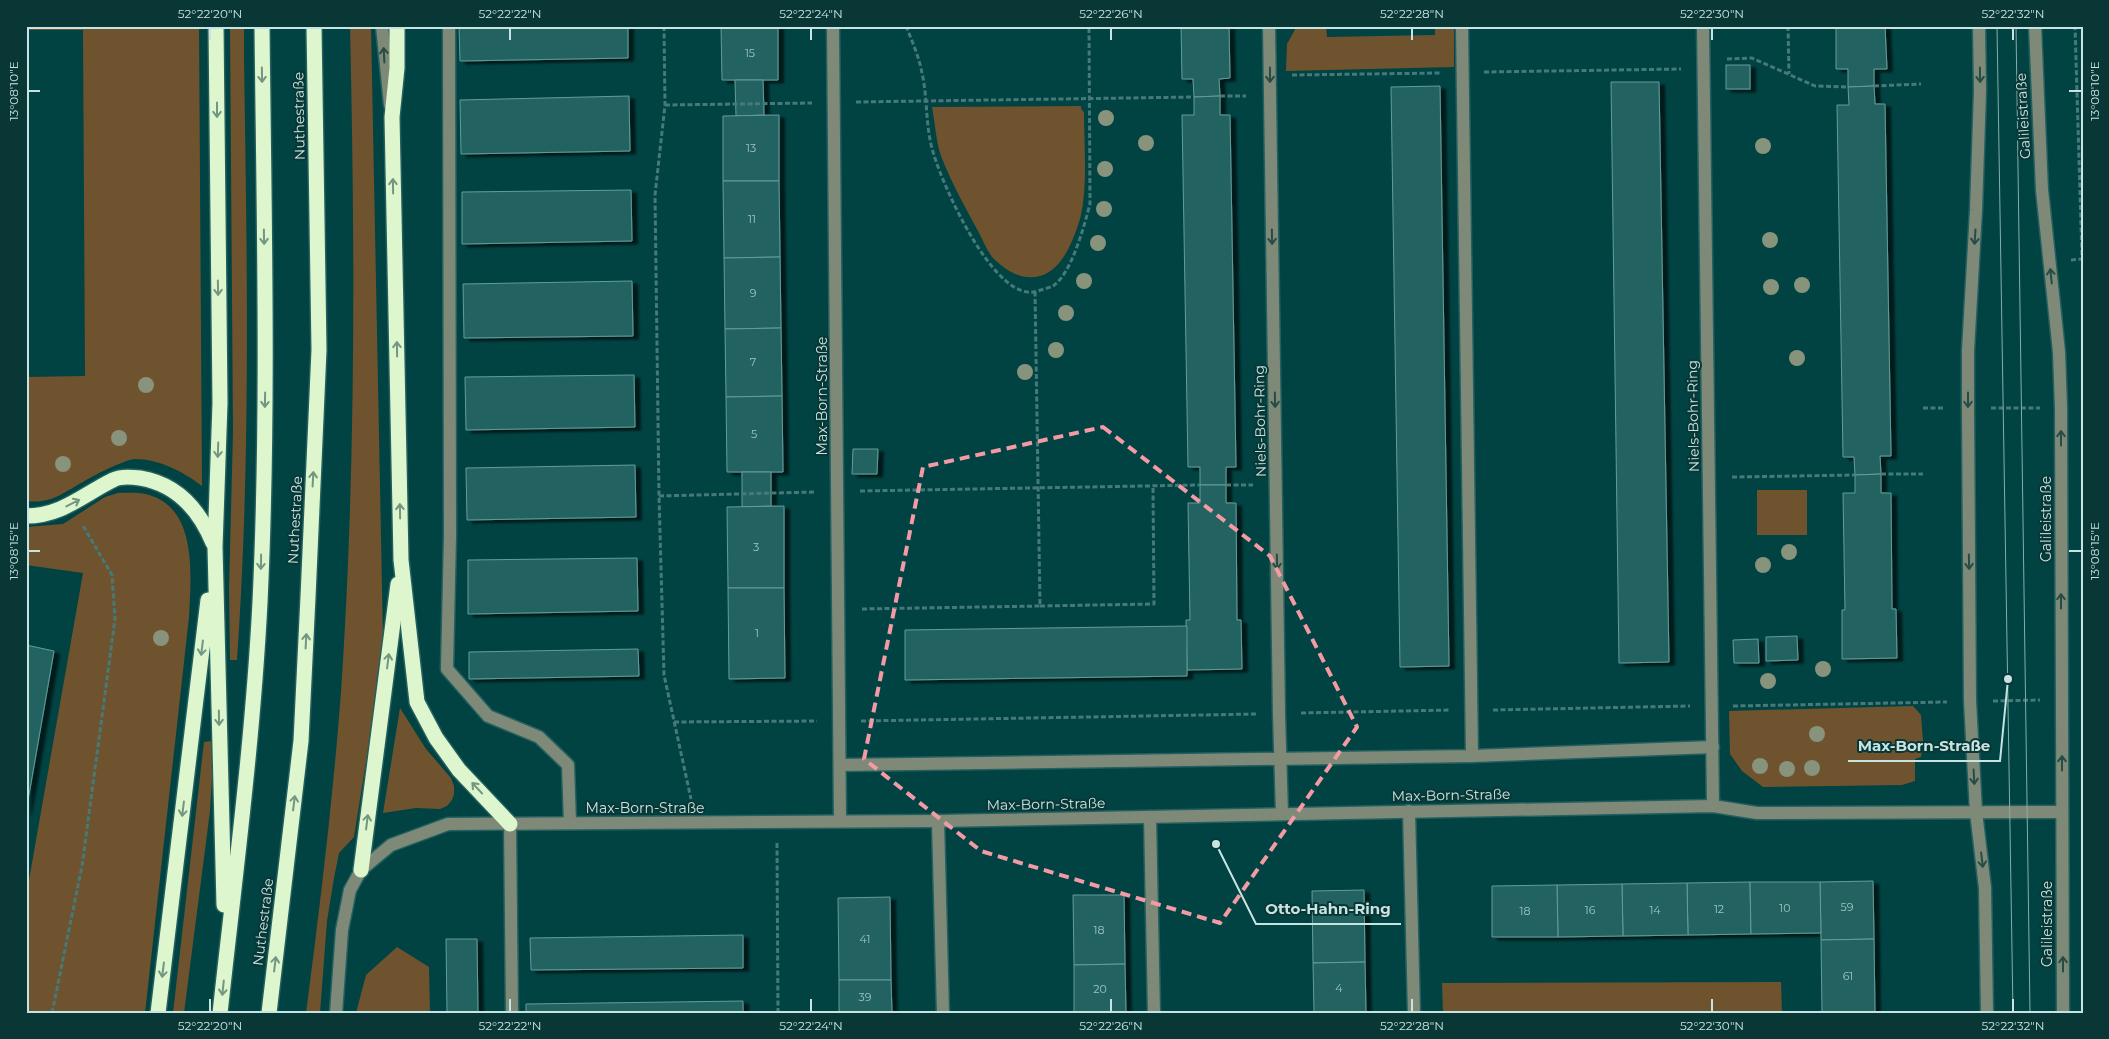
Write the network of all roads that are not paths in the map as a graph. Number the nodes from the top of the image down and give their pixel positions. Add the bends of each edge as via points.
1 (216, 26) edge
2 (262, 26) edge
3 (314, 26) edge
4 (382, 26) edge
5 (397, 26) edge
6 (450, 26) edge
7 (833, 26) edge
8 (1269, 26) edge
9 (1462, 26) edge
10 (1703, 26) edge
11 (1979, 26) edge
12 (2035, 26) edge
13 (392, 118) junction
14 (26, 516) edge
15 (215, 547) junction
16 (401, 560) junction
17 (1713, 747) junction
18 (1472, 756) junction
19 (1280, 758) junction
20 (840, 765) junction
21 (1713, 806) junction
22 (1410, 811) junction
23 (1976, 812) junction
24 (2062, 812) junction
25 (1282, 814) junction
26 (1150, 817) junction
27 (840, 821) junction
28 (938, 821) junction
29 (570, 823) junction
30 (510, 824) junction
31 (361, 870) junction
32 (226, 964) junction
33 (158, 1013) edge
34 (220, 1013) edge
35 (269, 1013) edge
36 (336, 1013) edge
37 (512, 1013) edge
38 (943, 1013) edge
39 (1154, 1013) edge
40 (1414, 1013) edge
41 (1987, 1013) edge
42 (2063, 1013) edge

1 -> 15 highway via 220,403
2 -> 32 highway via 266,351 260,603 249,747
35 -> 3 highway, Nuthestraße via 301,742 308,597 319,350
13 -> 4 street
5 - 13 highway via 398,68
6 - 29 street via 447,669 488,716 539,737 568,765
7 - 20 street, Max-Born-Straße
8 -> 19 street, Niels-Bohr-Ring
9 - 18 street
10 - 17 street, Niels-Bohr-Ring
11 -> 23 street via 1976,210 1968,351 1970,701
24 -> 12 street, Galileistraße via 2061,408 2042,190
16 -> 13 highway
14 -> 15 highway via 71,505 115,479 135,477 152,480 175,491 189,503 204,522
15 -> 32 highway
15 -> 33 highway
30 -> 16 highway via 459,770 436,738 417,702
31 -> 16 highway
17 - 18 street
17 - 21 street, Niels-Bohr-Ring
18 - 19 street
19 - 20 street
19 - 25 street, Niels-Bohr-Ring
20 - 27 street, Max-Born-Straße
21 - 22 street, Max-Born-Straße
21 - 23 street, Max-Born-Straße via 1757,813
22 - 25 street, Max-Born-Straße
22 - 40 street
23 - 24 street, Max-Born-Straße
23 -> 41 street via 1985,888
42 -> 24 street, Galileistraße
25 - 26 street, Max-Born-Straße
26 - 28 street, Max-Born-Straße
26 - 39 street
27 - 28 street, Max-Born-Straße
27 - 29 street, Max-Born-Straße
28 - 38 street
29 - 30 street, Max-Born-Straße
30 - 31 street, Max-Born-Straße via 448,824 391,845
30 - 37 street
31 - 36 street, Max-Born-Straße via 350,890 342,930
32 -> 34 highway

